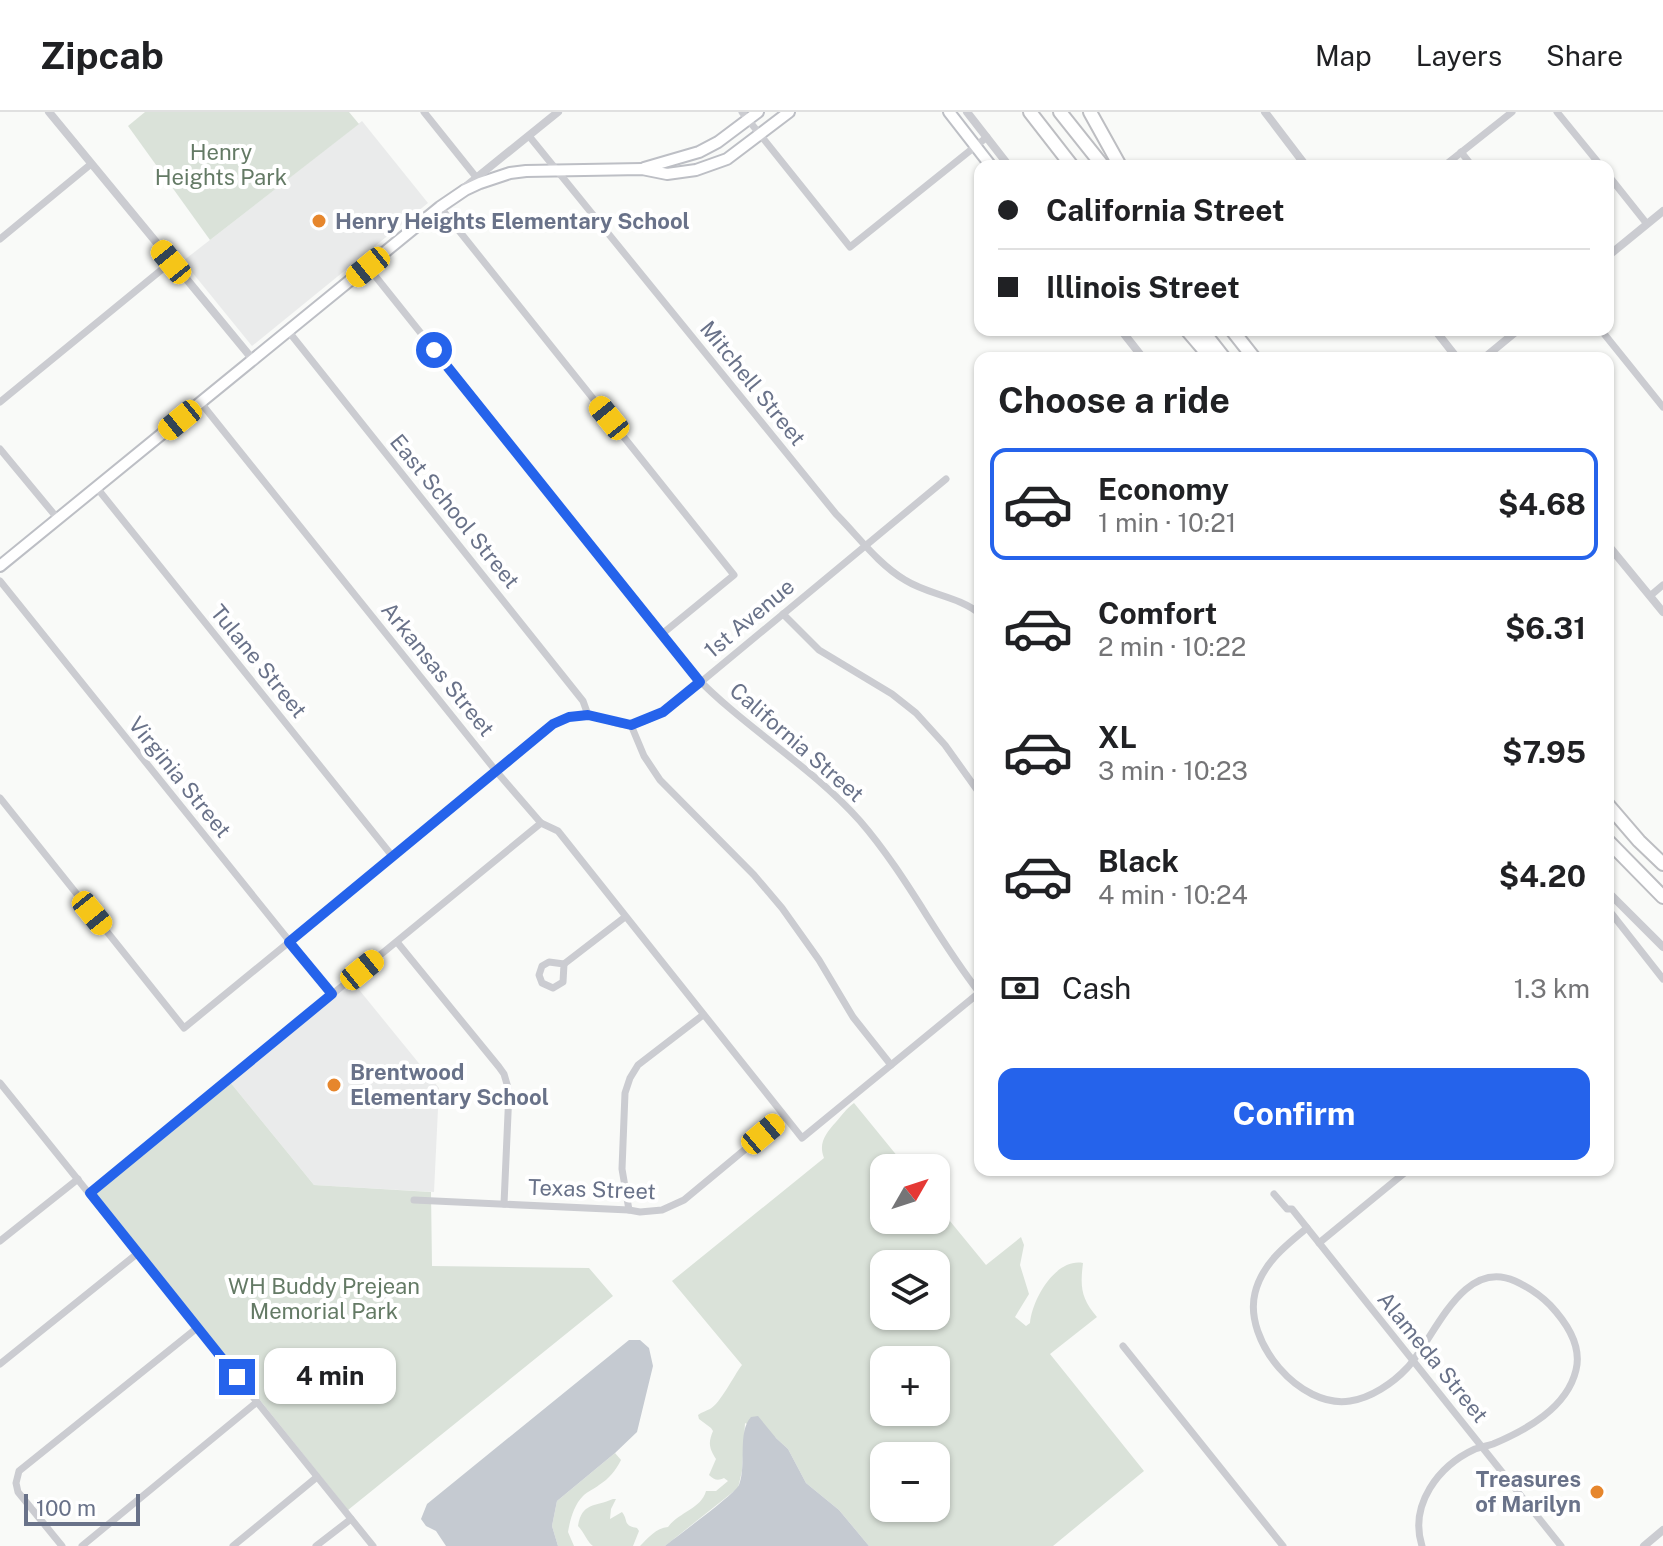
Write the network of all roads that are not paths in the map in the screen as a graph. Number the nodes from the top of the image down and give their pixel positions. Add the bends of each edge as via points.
1 (49, 112) edge
2 (424, 112) edge
3 (558, 112) edge
4 (758, 112) edge
5 (789, 112) edge
6 (949, 112) edge
7 (967, 112) edge
8 (1030, 112) edge
9 (1060, 112) edge
10 (1090, 112) edge
11 (1512, 112) edge
12 (1557, 112) edge
13 (1268, 113) edge
14 (745, 116) edge
15 (760, 135) junction
16 (529, 136) junction
17 (987, 137) junction
18 (975, 147) junction
19 (1461, 152) junction
20 (986, 160) edge
21 (1004, 160) edge
22 (1067, 160) edge
23 (1098, 160) edge
24 (1117, 160) edge
25 (1302, 160) edge
26 (1451, 160) edge
27 (1467, 160) edge
28 (1596, 160) edge
29 (91, 164) junction
30 (642, 169) junction
31 (557, 170) junction
32 (479, 180) junction
33 (1614, 183) edge
34 (440, 207) junction
35 (1663, 211) edge
36 (1647, 224) junction
37 (0, 239) edge
38 (1614, 251) edge
39 (171, 262) junction
40 (368, 267) junction
41 (289, 332) junction
42 (1126, 336) edge
43 (1192, 336) edge
44 (1207, 336) edge
45 (1237, 336) edge
46 (1440, 336) edge
47 (1511, 336) edge
48 (1606, 336) edge
49 (1138, 352) edge
50 (1206, 352) edge
51 (1219, 352) edge
52 (1249, 352) edge
53 (1452, 352) edge
54 (1491, 352) edge
55 (254, 361) junction
56 (0, 402) edge
57 (201, 403) junction
58 (1663, 407) edge
59 (0, 449) edge
60 (946, 479) dead end
61 (97, 488) junction
62 (58, 519) junction
63 (866, 545) junction
64 (1614, 552) edge
65 (0, 566) edge
66 (0, 581) edge
67 (1663, 585) edge
68 (1650, 596) junction
69 (974, 610) edge
70 (1663, 612) edge
71 (783, 614) junction
72 (662, 634) junction
73 (700, 682) junction
74 (588, 715) junction
75 (631, 725) junction
76 (496, 771) junction
77 (974, 786) edge
78 (0, 798) edge
79 (1614, 812) edge
80 (541, 823) junction
81 (1614, 847) edge
82 (393, 857) junction
83 (1663, 864) edge
84 (1663, 897) edge
85 (1614, 899) edge
86 (625, 917) junction
87 (1614, 917) edge
88 (289, 942) junction
89 (397, 942) junction
90 (1663, 947) edge
91 (564, 964) dead end
92 (1663, 979) edge
93 (974, 984) edge
94 (332, 994) junction
95 (974, 997) edge
96 (703, 1015) junction
97 (891, 1065) junction
98 (0, 1083) edge
99 (784, 1117) junction
100 (1401, 1176) edge
101 (78, 1179) junction
102 (90, 1193) junction
103 (1274, 1194) dead end
104 (414, 1200) dead end
105 (504, 1204) junction
106 (629, 1210) junction
107 (1307, 1228) junction
108 (0, 1241) edge
109 (1319, 1243) junction
110 (138, 1253) junction
111 (197, 1328) junction
112 (1123, 1346) dead end
113 (1413, 1361) junction
114 (0, 1364) edge
115 (257, 1402) junction
116 (1482, 1447) junction
117 (317, 1477) junction
118 (351, 1519) junction
119 (1663, 1530) edge
120 (62, 1546) edge
121 (82, 1546) edge
122 (233, 1546) edge
123 (316, 1546) edge
124 (373, 1546) edge
125 (1283, 1546) edge
126 (1422, 1546) edge
127 (1561, 1546) edge
128 (1644, 1546) edge

1 - 29 street
2 - 32 street
3 - 16 street
4 - 14 main road
5 - 15 main road
6 - 18 main road
7 - 17 street
8 - 22 highway
9 - 23 highway
10 - 24 highway
11 - 19 street
12 - 28 street
13 - 25 street
14 - 15 street
14 - 30 main road via 699,152
15 - 18 street via 850,247
15 - 30 main road via 727,159 696,170 667,174
16 - 31 street, Mitchell Street
16 - 32 street
17 - 18 street
17 - 21 street
18 - 20 main road
19 - 26 street
19 - 27 street
29 - 37 street
29 - 39 street
30 - 31 main road
31 - 32 main road
31 - 63 street, Mitchell Street
32 - 34 main road
33 - 36 street
34 - 40 main road
34 - 72 street via 734,575
35 - 36 street
36 - 38 street
39 - 55 street
39 - 56 street
40 - 41 main road
40 - 72 street, California Street
41 - 55 main road
41 - 74 street, East School Street via 583,701
42 - 49 street
43 - 50 highway
44 - 51 highway
45 - 52 highway
46 - 53 street
47 - 54 street
48 - 58 street
55 - 57 main road
57 - 61 main road
57 - 76 street, Arkansas Street
59 - 62 street
60 - 63 street, 1st Avenue
61 - 62 main road
61 - 82 street, Tulane Street
62 - 65 main road
63 - 69 street, Mitchell Street via 904,580
63 - 71 street, 1st Avenue
64 - 68 street
66 - 88 street, Virginia Street
67 - 68 street
68 - 70 street
71 - 73 street, 1st Avenue
71 - 77 street via 819,650 916,713
72 - 73 street, California Street
73 - 75 street, 1st Avenue via 663,712
73 - 93 street, California Street via 859,820
74 - 75 street
74 - 76 street via 553,724
75 - 97 street via 660,780 776,901
76 - 80 street, Arkansas Street
76 - 82 street
78 - 88 street via 184,1028
79 - 83 highway
80 - 86 street, Arkansas Street via 558,831
80 - 89 street
81 - 84 highway
82 - 88 street
85 - 90 street
86 - 91 street
86 - 96 street, Arkansas Street
87 - 92 street
88 - 94 street, Virginia Street
89 - 94 street
89 - 105 street via 507,1081
94 - 102 street
95 - 97 street
96 - 99 street, Arkansas Street
96 - 106 street via 638,1065 630,1078 622,1169
97 - 99 street, Arkansas Street via 802,1138
98 - 101 street
99 - 106 street, Texas Street via 684,1200 662,1210
100 - 109 street
101 - 102 street
101 - 108 street
102 - 110 street
103 - 107 street, Alameda Street
104 - 105 street, Texas Street
105 - 106 street, Texas Street
107 - 109 street, Alameda Street
107 - 113 street via 1272,1260 1254,1295 1256,1325 1280,1368 1317,1398 1348,1402 1379,1390
109 - 113 street, Alameda Street
110 - 111 street
110 - 114 street
111 - 115 street
111 - 120 street via 19,1471 18,1492
112 - 125 street
113 - 116 street, Alameda Street
113 - 116 street via 1457,1297 1482,1279 1500,1277 1521,1284 1561,1318 1577,1355 1568,1390 1531,1424
115 - 117 street
115 - 121 street
116 - 126 street via 1445,1469 1428,1491 1419,1517
116 - 127 street, Alameda Street
117 - 118 street
117 - 122 street
118 - 123 street
118 - 124 street
119 - 128 street

